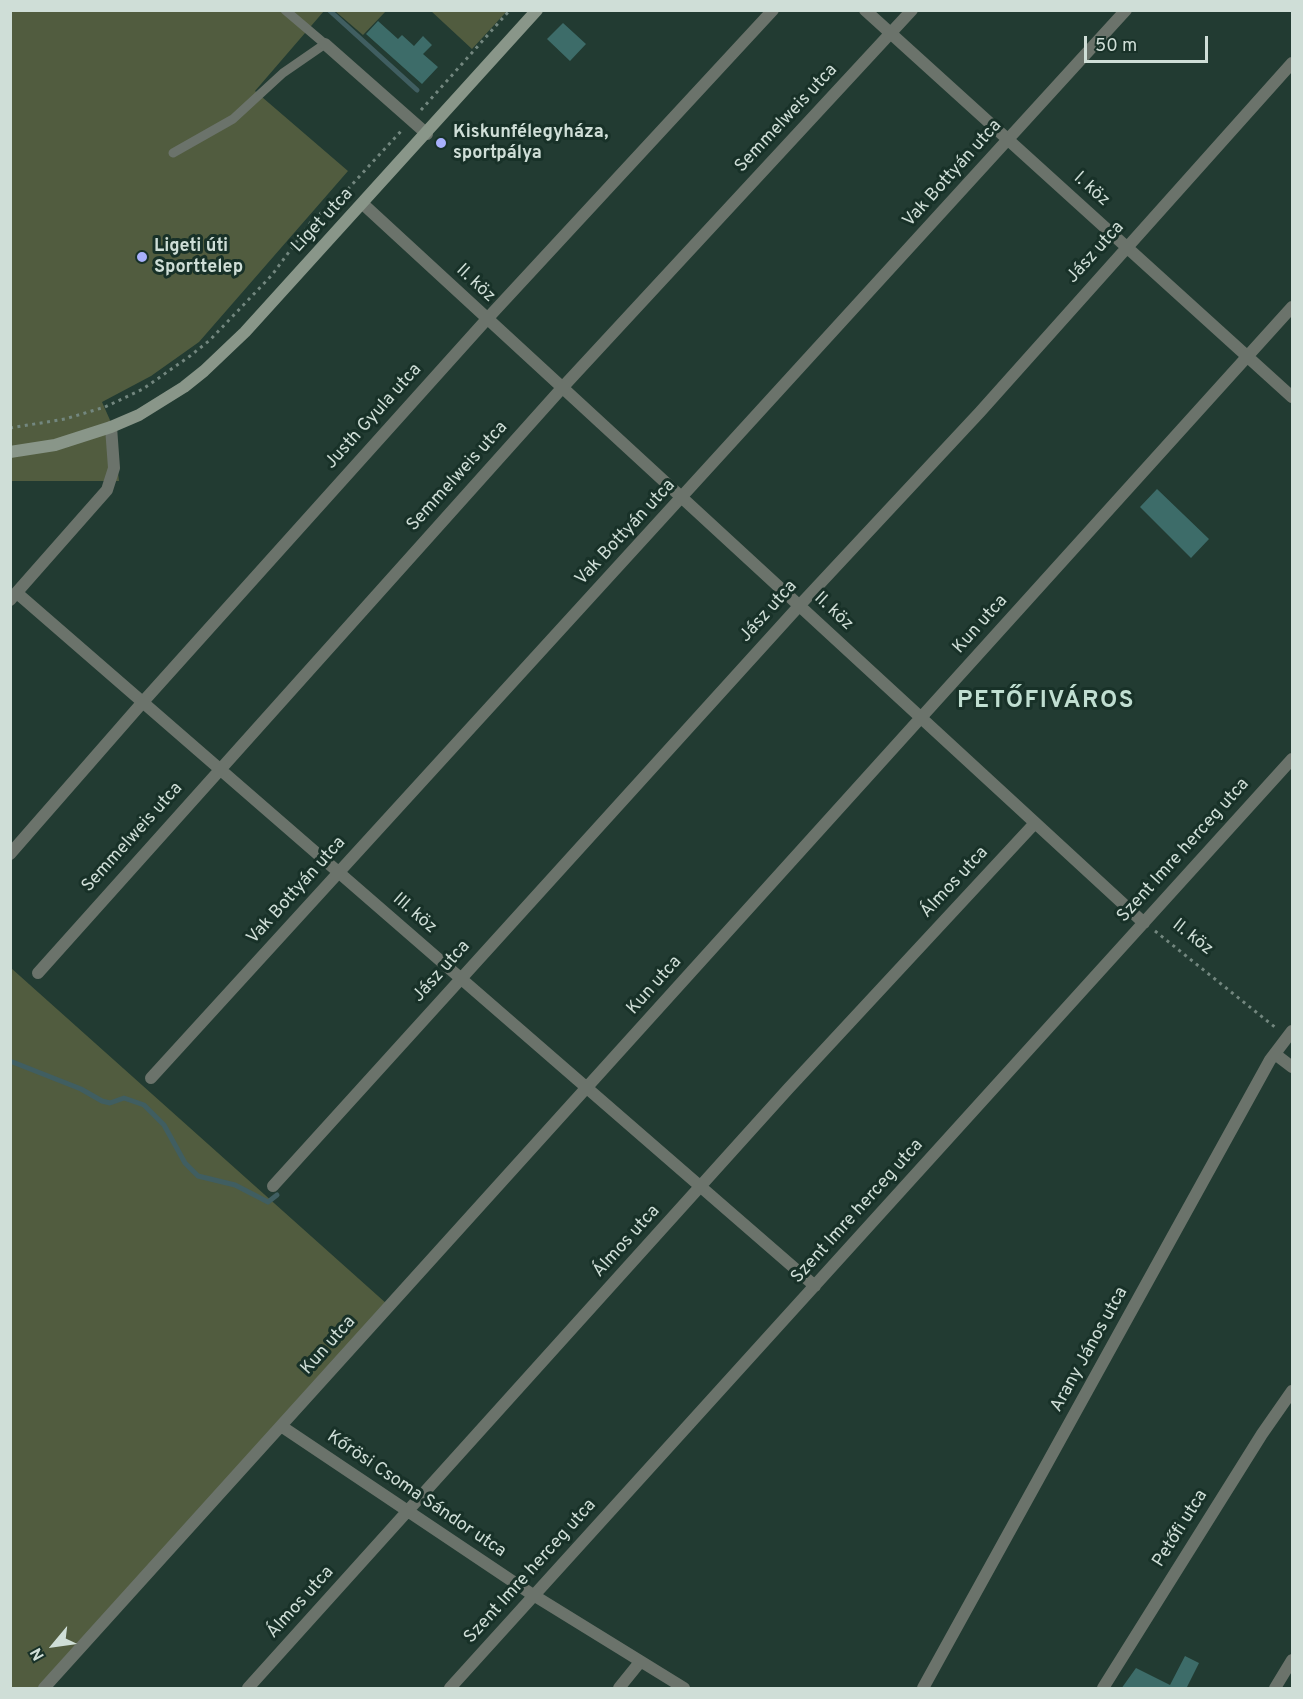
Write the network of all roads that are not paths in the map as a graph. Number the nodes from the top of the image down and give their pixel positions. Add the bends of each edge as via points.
1 (285, 10) edge
2 (537, 10) edge
3 (773, 10) edge
4 (865, 10) edge
5 (912, 10) edge
6 (1126, 10) edge
7 (891, 34) junction
8 (325, 45) junction
9 (1293, 63) edge
10 (427, 134) junction
11 (1008, 140) junction
12 (173, 153) dead end
13 (363, 204) junction
14 (1126, 246) junction
15 (1293, 307) edge
16 (487, 319) junction
17 (1248, 356) junction
18 (562, 388) junction
19 (1293, 397) edge
20 (111, 426) junction
21 (10, 452) edge
22 (682, 498) junction
23 (14, 597) edge
24 (799, 606) junction
25 (142, 703) junction
26 (921, 718) junction
27 (1293, 759) edge
28 (219, 769) junction
29 (1035, 823) junction
30 (10, 854) edge
31 (338, 873) junction
32 (1144, 922) junction
33 (38, 973) dead end
34 (460, 978) junction
35 (1290, 1034) edge
36 (1275, 1054) junction
37 (1293, 1067) edge
38 (151, 1078) dead end
39 (587, 1088) junction
40 (273, 1186) dead end
41 (700, 1187) junction
42 (815, 1286) junction
43 (1293, 1391) edge
44 (281, 1426) junction
45 (407, 1513) junction
46 (534, 1596) junction
47 (1293, 1660) edge
48 (640, 1662) junction
49 (44, 1689) edge
50 (248, 1689) edge
51 (450, 1689) edge
52 (619, 1689) edge
53 (684, 1689) edge
54 (923, 1689) edge
55 (1103, 1689) edge
56 (1275, 1689) edge

1 - 8 lane
2 - 10 main road, Liget utca
3 - 16 street, Justh Gyula utca
4 - 7 street, I. köz
5 - 7 street, Semmelweis utca
6 - 11 street, Vak Bottyán utca
7 - 11 street, I. köz
7 - 18 street, Semmelweis utca
8 - 10 street
8 - 12 lane via 283,73 233,119
9 - 14 street, Jász utca
10 - 13 main road, Liget utca
11 - 14 street, I. köz
11 - 22 street, Vak Bottyán utca
13 - 16 street, II. köz
13 - 20 main road, Liget utca via 221,357 184,387 139,415
14 - 17 street, I. köz
14 - 24 street, Jász utca via 980,412
15 - 17 street, Kun utca
16 - 18 street, II. köz
16 - 25 street, Justh Gyula utca
17 - 19 street, I. köz
17 - 26 street, Kun utca
18 - 22 street, II. köz
18 - 28 street, Semmelweis utca
20 - 21 main road, Liget utca via 55,445
20 - 23 street via 114,468 107,490 41,557
22 - 24 street, II. köz
22 - 31 street, Vak Bottyán utca
23 - 25 street, III. köz
24 - 26 street, II. köz
24 - 34 street, Jász utca
25 - 28 street, III. köz
25 - 30 street, Justh Gyula utca
26 - 29 street, II. köz
26 - 39 street, Kun utca
27 - 32 street, Szent Imre herceg utca
28 - 31 street, III. köz
28 - 33 street, Semmelweis utca
29 - 32 street, II. köz
29 - 41 street, Álmos utca
31 - 34 street, III. köz
31 - 38 street, Vak Bottyán utca
32 - 42 street, Szent Imre herceg utca
34 - 39 street, III. köz
34 - 40 street, Jász utca
35 - 36 street, Arany János utca
36 - 37 street
36 - 54 street, Arany János utca
39 - 41 street, III. köz
39 - 44 street, Kun utca
41 - 42 street, III. köz
41 - 45 street, Álmos utca
42 - 46 street, Szent Imre herceg utca
43 - 55 street, Petőfi utca via 1262,1434
44 - 45 street, Kőrösi Csoma Sándor utca
44 - 49 street, Kun utca
45 - 46 street, Kőrösi Csoma Sándor utca
45 - 50 street, Álmos utca
46 - 48 street, Kőrösi Csoma Sándor utca
46 - 51 street, Szent Imre herceg utca
47 - 56 street
48 - 52 street
48 - 53 street, Kőrösi Csoma Sándor utca

